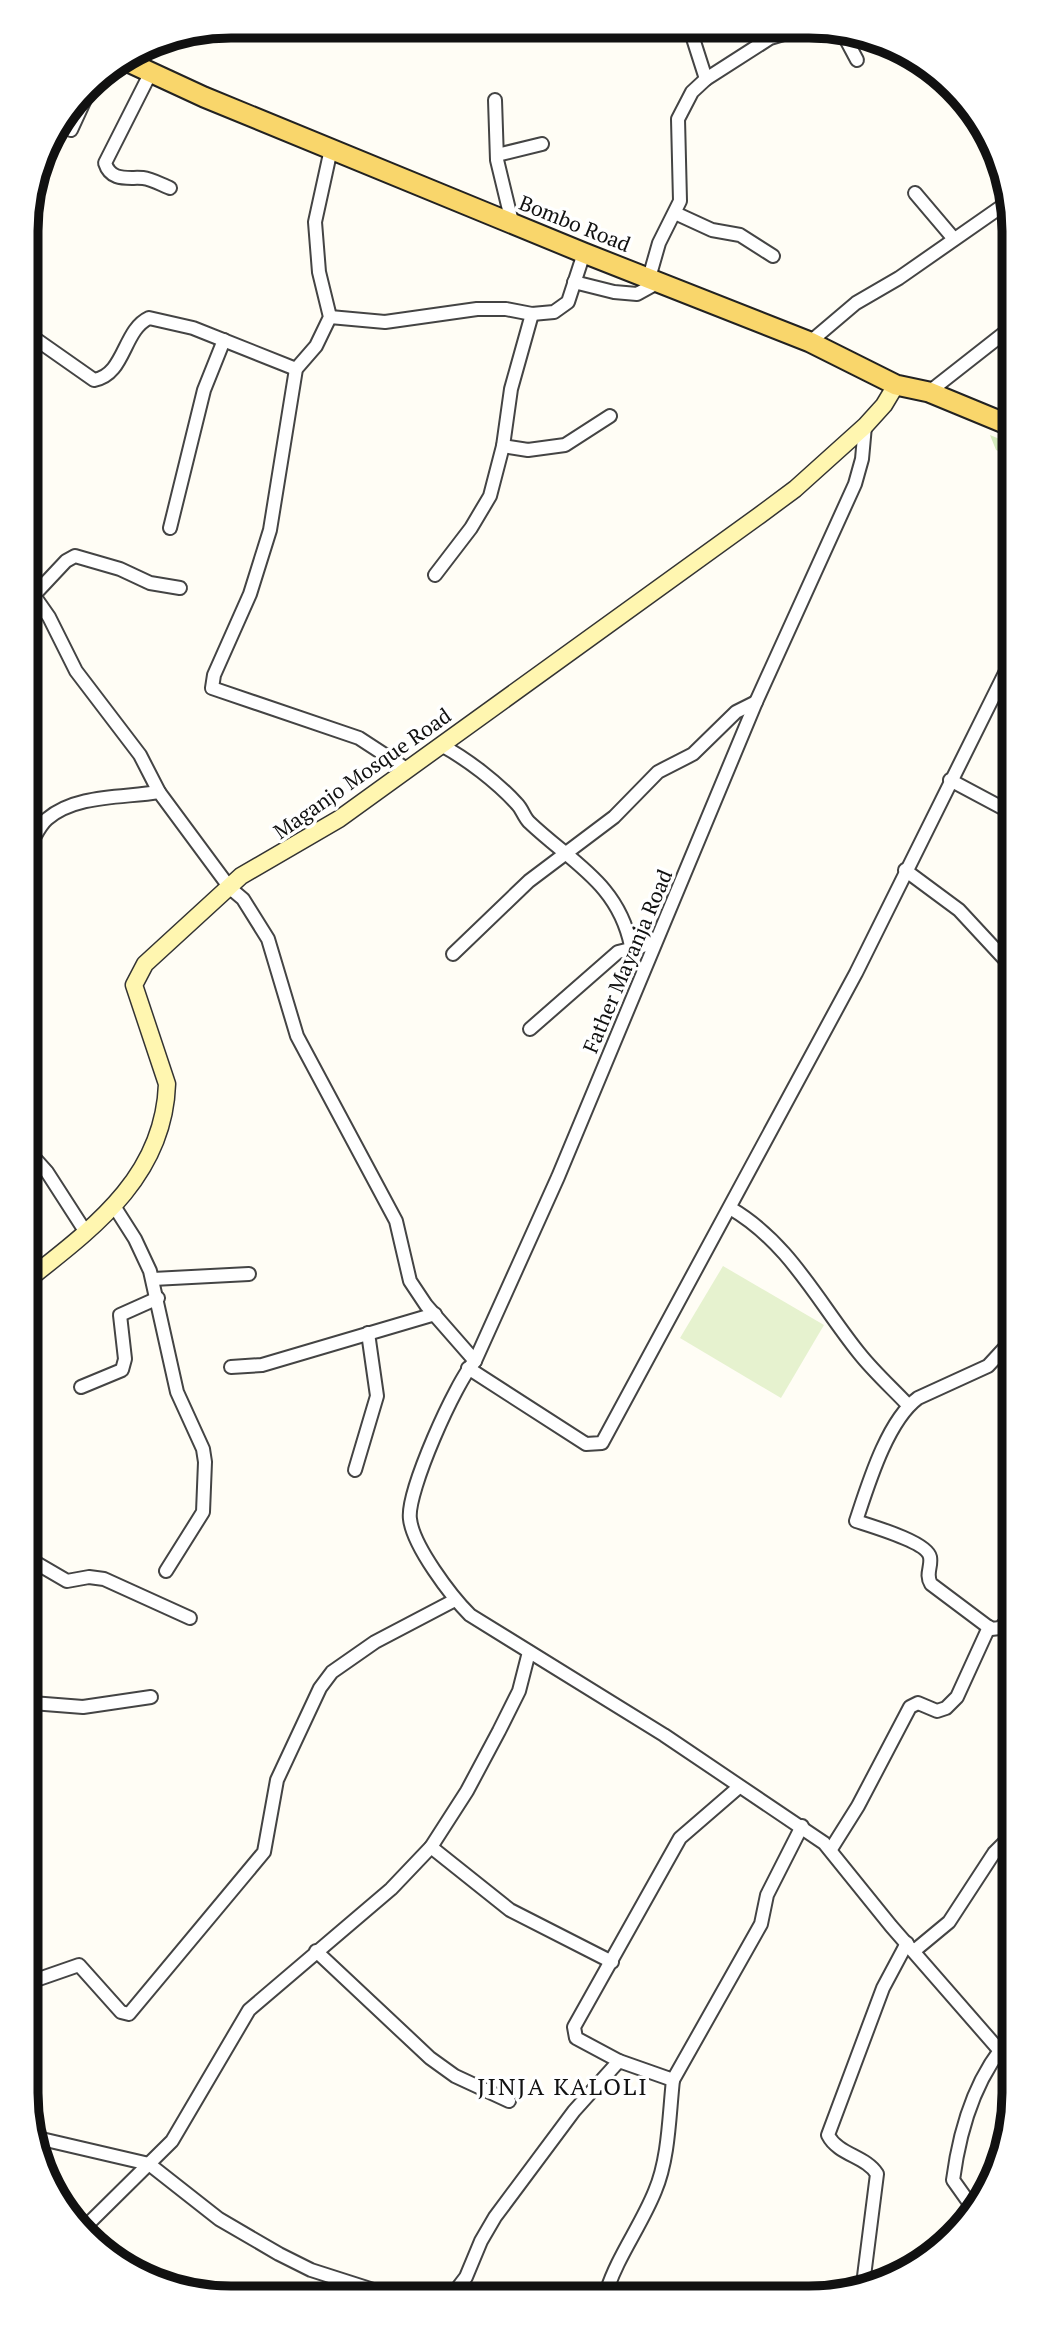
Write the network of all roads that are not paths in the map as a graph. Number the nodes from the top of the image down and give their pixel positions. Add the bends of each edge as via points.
1 (693, 38) edge
2 (777, 38) edge
3 (847, 42) edge
4 (857, 60) dead end
5 (134, 65) edge
6 (151, 72) junction
7 (706, 79) junction
8 (495, 100) dead end
9 (79, 113) edge
10 (71, 130) dead end
11 (542, 144) dead end
12 (331, 149) junction
13 (497, 155) junction
14 (170, 188) dead end
15 (915, 193) dead end
16 (1001, 207) edge
17 (675, 213) junction
18 (512, 222) junction
19 (954, 239) junction
20 (584, 253) junction
21 (773, 256) dead end
22 (653, 280) junction
23 (574, 282) junction
24 (532, 314) junction
25 (330, 317) junction
26 (1002, 335) edge
27 (224, 340) junction
28 (39, 341) edge
29 (810, 342) junction
30 (296, 369) junction
31 (896, 385) junction
32 (929, 392) junction
33 (610, 416) dead end
34 (1002, 422) edge
35 (865, 426) junction
36 (503, 446) junction
37 (170, 528) dead end
38 (435, 575) dead end
39 (39, 584) edge
40 (180, 588) dead end
41 (39, 604) edge
42 (1002, 679) edge
43 (756, 702) junction
44 (441, 746) junction
45 (408, 770) junction
46 (950, 780) junction
47 (159, 792) junction
48 (1002, 808) edge
49 (39, 831) edge
50 (566, 854) junction
51 (905, 870) junction
52 (230, 888) junction
53 (656, 943) junction
54 (631, 946) junction
55 (453, 954) dead end
56 (1002, 956) edge
57 (530, 1029) dead end
58 (38, 1162) edge
59 (114, 1206) junction
60 (730, 1208) junction
61 (85, 1231) junction
62 (38, 1271) edge
63 (249, 1274) dead end
64 (153, 1279) junction
65 (158, 1298) junction
66 (435, 1314) junction
67 (368, 1333) junction
68 (1002, 1351) edge
69 (472, 1365) junction
70 (231, 1367) dead end
71 (81, 1387) dead end
72 (908, 1405) junction
73 (355, 1470) dead end
74 (38, 1564) edge
75 (166, 1571) dead end
76 (455, 1600) junction
77 (190, 1618) dead end
78 (1002, 1625) edge
79 (989, 1627) junction
80 (529, 1652) junction
81 (151, 1697) dead end
82 (38, 1703) edge
83 (739, 1787) junction
84 (802, 1826) junction
85 (1002, 1845) edge
86 (430, 1847) junction
87 (831, 1849) junction
88 (910, 1947) junction
89 (316, 1951) junction
90 (612, 1962) junction
91 (38, 1979) edge
92 (1002, 2047) edge
93 (999, 2050) junction
94 (1002, 2053) edge
95 (619, 2061) junction
96 (673, 2080) junction
97 (509, 2101) dead end
98 (44, 2140) edge
99 (149, 2165) junction
100 (968, 2204) edge
101 (88, 2223) edge
102 (864, 2279) edge
103 (361, 2286) edge
104 (459, 2286) edge
105 (608, 2286) edge

1 - 7 street
2 - 7 street via 750,49
3 - 4 street
5 - 6 main road, Bombo Road
6 - 12 main road, Bombo Road
6 - 14 street via 105,163 115,176 145,178
7 - 17 street via 692,92 678,119 681,190
8 - 13 street
9 - 10 street
11 - 13 street
12 - 18 main road, Bombo Road
12 - 25 street via 316,222 319,272
13 - 18 street
15 - 19 street
16 - 19 street
17 - 21 street via 712,230 740,235
17 - 22 street via 659,243
18 - 20 main road, Bombo Road
19 - 29 street via 856,303
20 - 22 main road, Bombo Road
20 - 23 street
22 - 23 street via 637,294
22 - 29 main road, Bombo Road
23 - 24 street via 563,307
24 - 25 street via 477,309 384,322
24 - 36 street
25 - 30 street via 316,346
26 - 32 street
27 - 28 street via 149,318 108,374 94,380
27 - 30 street
27 - 37 street via 204,390
29 - 31 main road, Bombo Road
30 - 45 street via 270,530 212,688 359,738
31 - 32 main road, Bombo Road
31 - 35 street, Maganjo Mosque Road
32 - 34 main road, Bombo Road
33 - 36 street via 565,445 541,450
35 - 43 street, Father Mayanja Road via 855,484
35 - 44 street, Maganjo Mosque Road via 795,489
36 - 38 street via 490,496
39 - 40 street via 75,556 150,583
41 - 47 street via 76,671 140,755
42 - 46 street
43 - 50 street via 736,712 693,754 658,772 614,817
43 - 53 street, Father Mayanja Road
44 - 45 street, Maganjo Mosque Road
44 - 50 street via 508,796 526,819
45 - 52 street, Maganjo Mosque Road via 317,833 241,876
46 - 48 street
46 - 51 street
47 - 49 street via 83,801 47,819
47 - 52 street
50 - 54 street via 613,899 626,921
50 - 55 street via 529,881
51 - 56 street via 959,910
51 - 60 street via 856,973
52 - 59 street, Maganjo Mosque Road via 137,975 134,985 167,1084 166,1101 146,1165
52 - 66 street via 243,899 268,939 297,1036 396,1220 410,1280
53 - 54 street
53 - 69 street, Father Mayanja Road via 537,1226
54 - 57 street via 618,952
58 - 61 street
59 - 61 street, Maganjo Mosque Road
59 - 64 street
60 - 69 street via 601,1443 586,1444 541,1418
60 - 72 street via 750,1220 788,1258 860,1354
61 - 62 street, Maganjo Mosque Road
63 - 64 street
64 - 65 street
65 - 71 street via 120,1315 122,1370
65 - 75 street via 177,1392 203,1449 206,1478 203,1512
66 - 67 street
66 - 69 street
67 - 70 street via 262,1365
67 - 73 street via 377,1396
68 - 72 street via 988,1366
69 - 76 street, Father Mayanja Road via 443,1416 409,1513 415,1534
72 - 79 street via 881,1455 856,1521 923,1546 929,1553 927,1577 931,1584
74 - 77 street via 66,1581 104,1579
76 - 80 street via 470,1615
76 - 91 street via 375,1642 332,1672 277,1780 264,1852 129,2014 121,2012 79,1965
78 - 79 street via 995,1630
79 - 87 street via 952,1703 937,1711 918,1703 910,1707
80 - 83 street
80 - 86 street via 519,1691 499,1731
81 - 82 street via 83,1706
83 - 84 street
83 - 90 street via 680,1838
84 - 87 street
84 - 96 street via 767,1895 761,1924
85 - 88 street via 949,1922
86 - 89 street via 391,1889
86 - 90 street via 510,1910
87 - 88 street
88 - 93 street
88 - 102 street via 883,1988 828,2135 877,2174
89 - 97 street via 430,2058 455,2076
89 - 99 street via 249,2010 172,2141
90 - 95 street via 573,2030 576,2038
92 - 93 street
93 - 94 street
93 - 100 street via 972,2100 956,2152 953,2179
95 - 96 street
95 - 104 street via 573,2110 495,2217
96 - 105 street via 662,2171
98 - 99 street
99 - 101 street
99 - 103 street via 219,2218 287,2258

